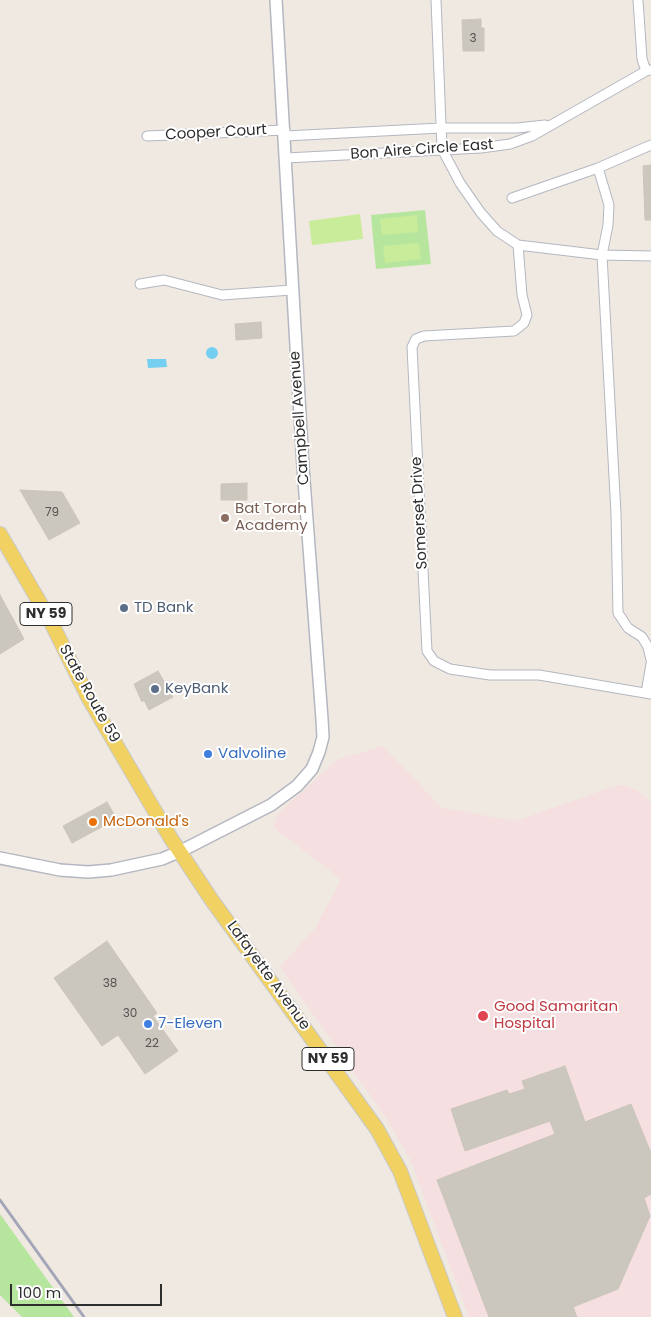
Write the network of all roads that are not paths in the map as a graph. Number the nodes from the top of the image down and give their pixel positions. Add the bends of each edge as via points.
1 (276, 0) edge
2 (436, 0) edge
3 (638, 0) edge
4 (648, 71) edge
5 (553, 124) junction
6 (440, 128) junction
7 (285, 133) junction
8 (147, 136) dead end
9 (651, 145) edge
10 (442, 149) junction
11 (286, 158) junction
12 (598, 168) junction
13 (512, 198) dead end
14 (518, 244) junction
15 (602, 255) junction
16 (651, 256) edge
17 (140, 284) dead end
18 (292, 290) junction
19 (0, 534) edge
20 (651, 660) edge
21 (651, 664) edge
22 (649, 693) edge
23 (181, 851) junction
24 (0, 858) edge
25 (455, 1317) edge

1 - 7 street, Campbell Avenue
2 - 6 street
3 - 4 street via 642,59
4 - 5 street, Bon Aire Circle East
5 - 6 street, Bon Aire Circle East
5 - 10 street, Bon Aire Circle East via 510,144
6 - 7 street, Bon Aire Circle East
6 - 10 street
7 - 8 street, Cooper Court
7 - 11 street, Campbell Avenue
9 - 12 street
10 - 11 street, Bon Aire Circle East
10 - 14 street via 460,184 481,213 497,231
11 - 18 street, Campbell Avenue
12 - 13 street
12 - 15 street via 609,205
14 - 15 street
14 - 22 street, Somerset Drive via 527,315 524,323 514,331 424,336 416,339 412,347 427,651 434,661 450,669 490,675 539,675
15 - 16 street
15 - 20 street via 618,613 628,628 642,637
17 - 18 street via 164,280 222,295
18 - 23 street, Campbell Avenue via 323,737 312,769 296,786 270,805
19 - 23 main road, State Route 59 / NY 59 via 51,622 88,697
21 - 22 street, Somerset Drive
23 - 24 street, Campbell Avenue via 134,866 88,872
23 - 25 main road, Lafayette Avenue / NY 59 via 211,899 376,1129 400,1171

